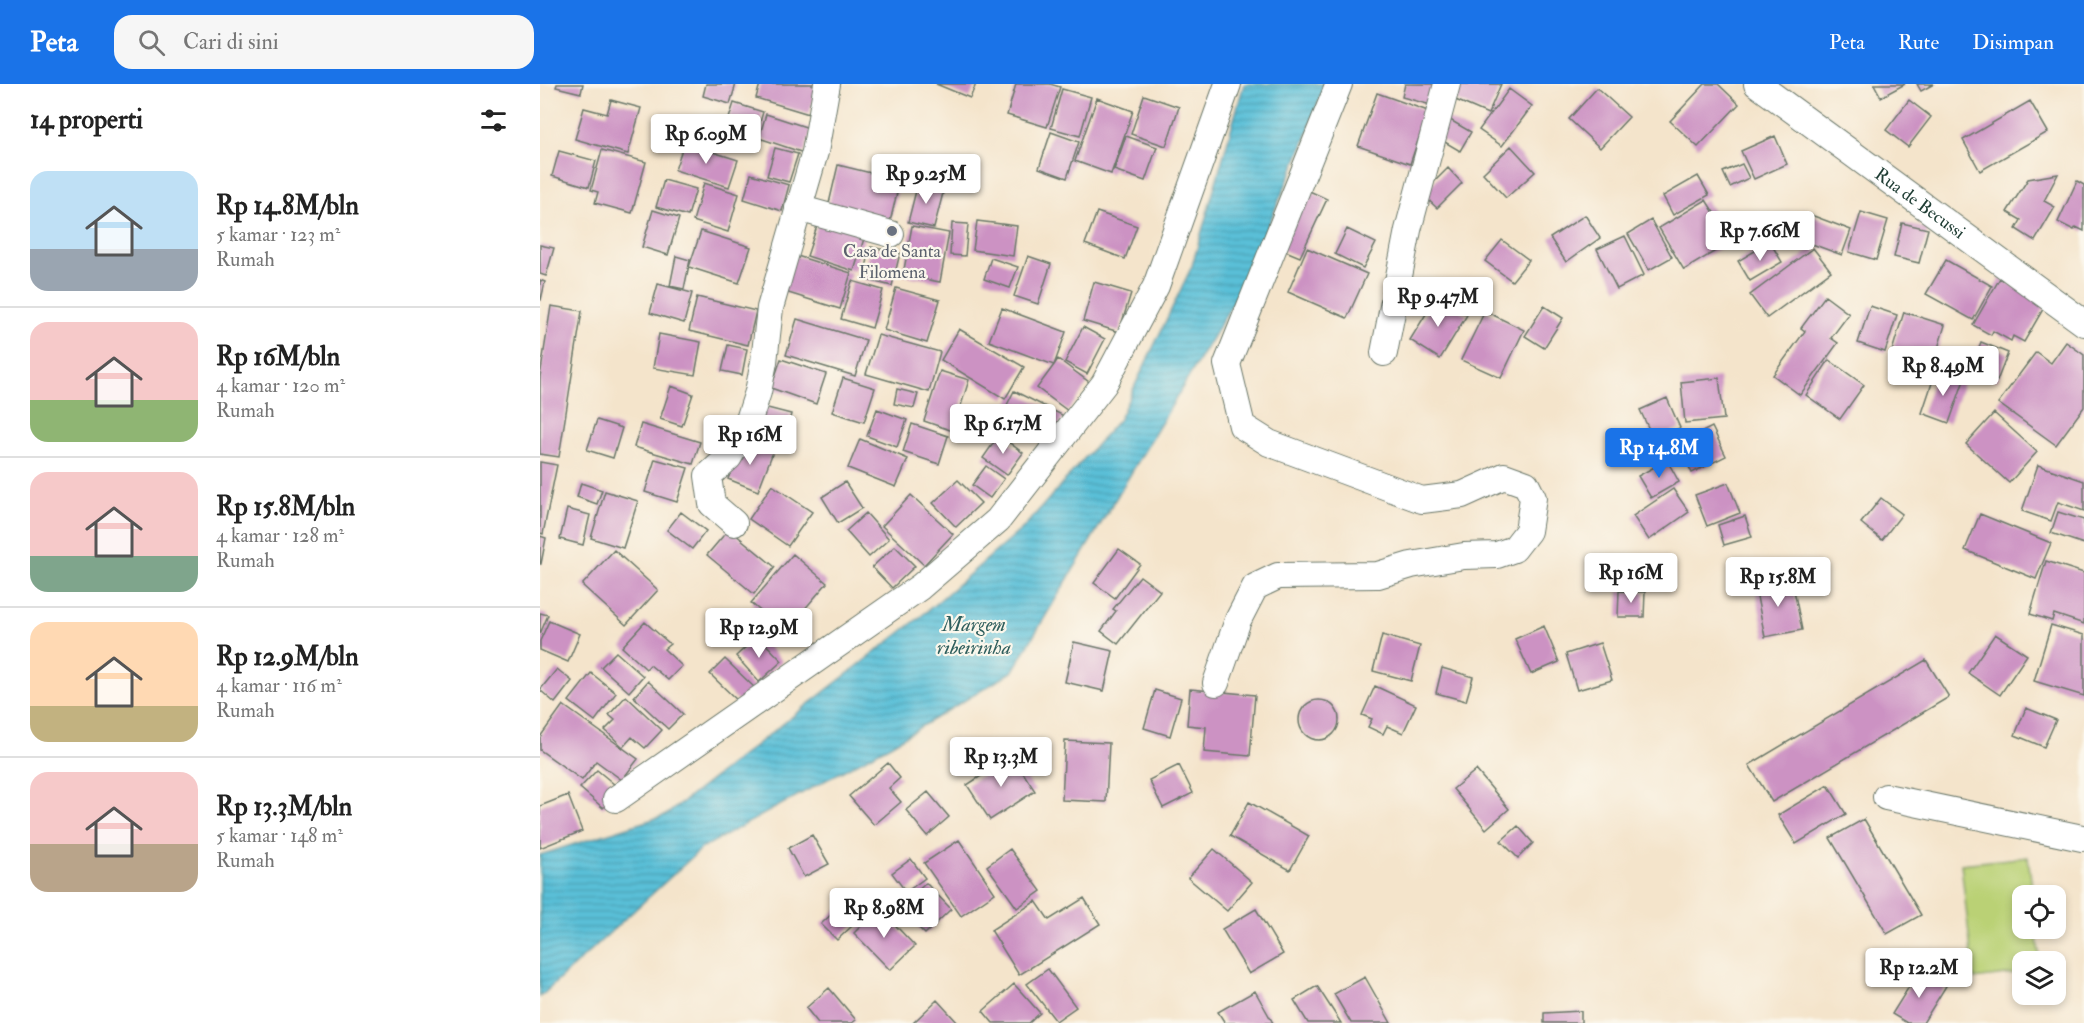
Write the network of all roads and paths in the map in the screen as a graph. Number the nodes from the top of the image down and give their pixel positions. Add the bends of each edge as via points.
1 (827, 84) edge
2 (1228, 84) edge
3 (1339, 84) edge
4 (1446, 84) edge
5 (1757, 84) edge
6 (798, 208) junction
7 (891, 234) dead end
8 (2084, 323) edge
9 (1383, 353) dead end
10 (734, 523) dead end
11 (1216, 683) dead end
12 (1886, 797) dead end
13 (616, 799) dead end
14 (2083, 840) edge

1 - 6 street via 815,152
2 - 13 street via 1156,286 1104,384 998,520 920,586
3 - 11 street via 1227,364 1242,426 1269,443 1422,500 1462,495 1504,476 1526,484 1533,498 1528,531 1514,549 1497,555 1464,556 1378,575 1278,576 1255,587 1238,620
4 - 9 street via 1408,230
5 - 8 street, Rua de Becussi
6 - 7 street
6 - 10 street via 770,308 764,362 747,426 729,457 708,476 712,504
12 - 14 street

